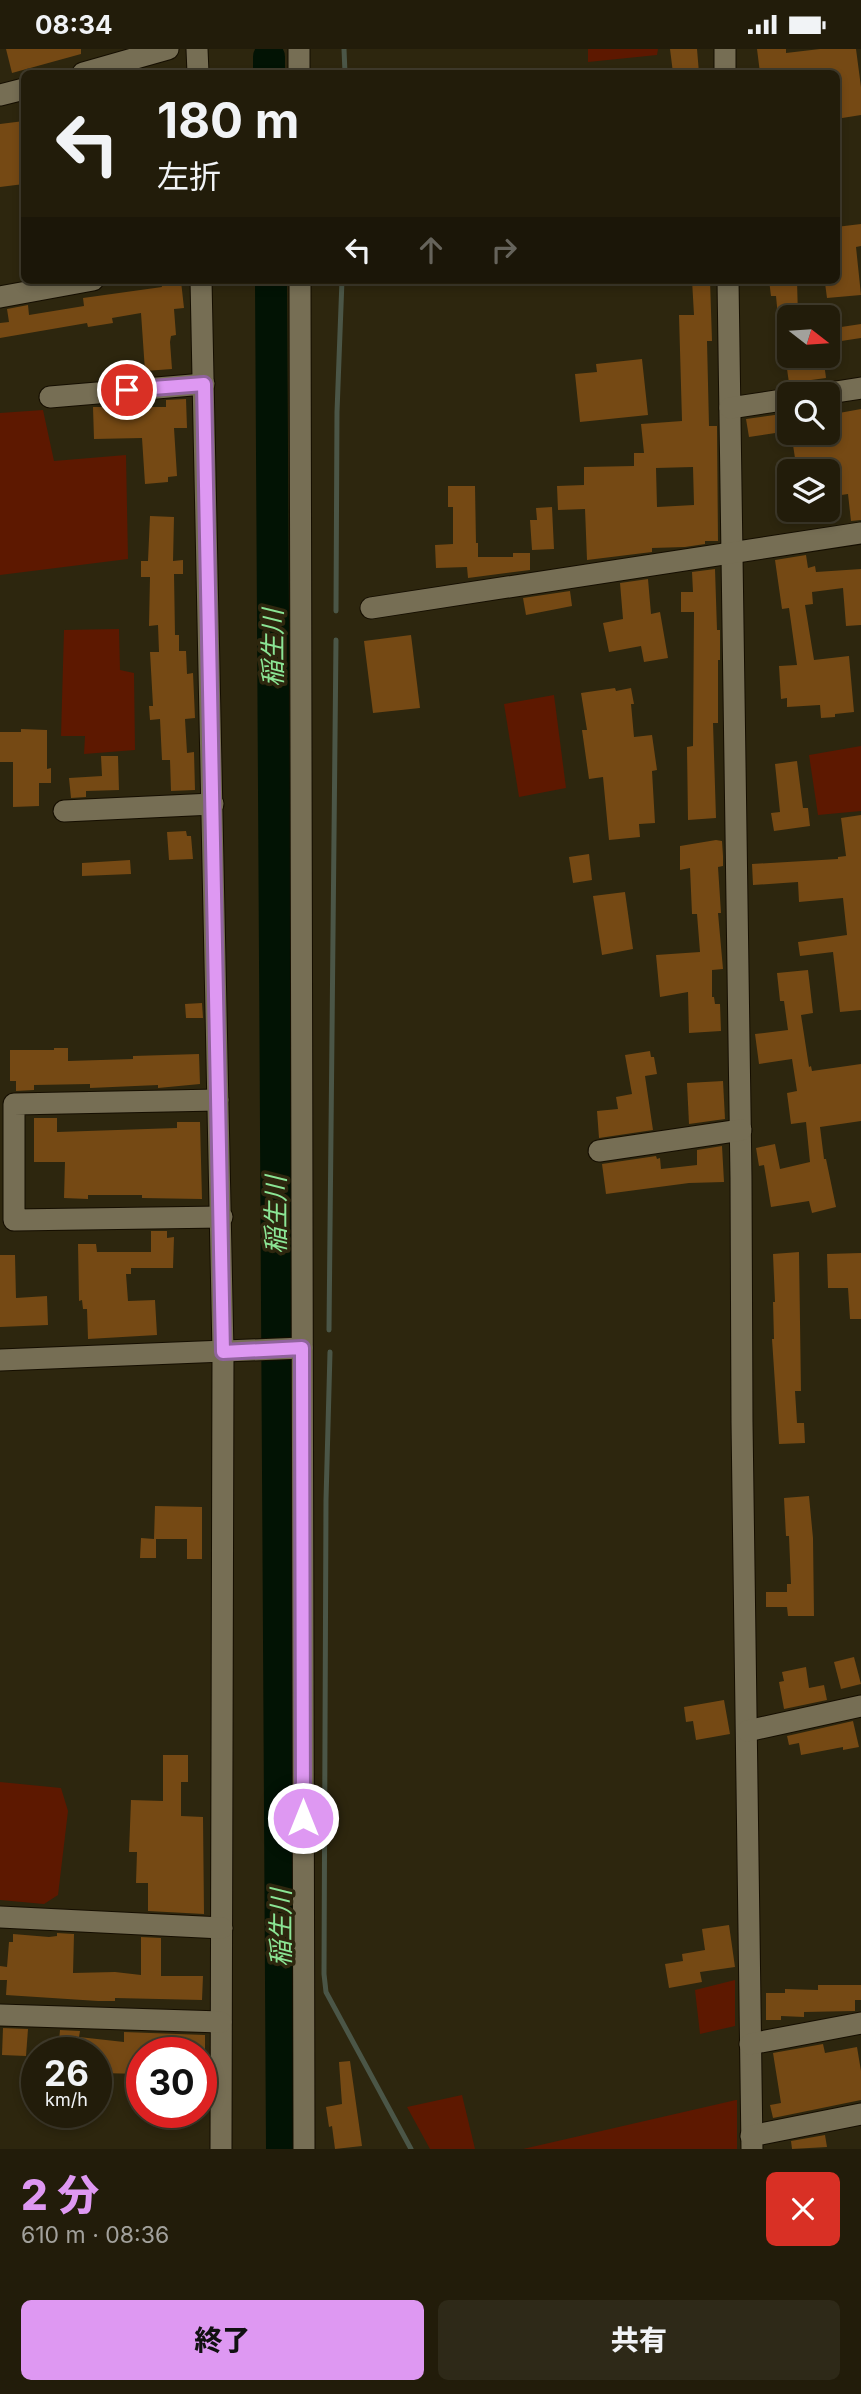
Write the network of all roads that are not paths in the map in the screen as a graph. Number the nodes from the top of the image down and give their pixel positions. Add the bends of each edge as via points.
1 (168, 49) edge
2 (197, 49) edge
3 (299, 49) edge
4 (725, 49) edge
5 (110, 70) edge
6 (198, 70) edge
7 (299, 70) edge
8 (725, 70) edge
9 (21, 90) edge
10 (0, 95) edge
11 (71, 284) edge
12 (201, 284) edge
13 (300, 284) edge
14 (728, 284) edge
15 (0, 297) edge
16 (204, 384) junction
17 (861, 388) edge
18 (840, 391) edge
19 (50, 397) dead end
20 (777, 401) edge
21 (730, 408) junction
22 (861, 533) edge
23 (732, 553) junction
24 (371, 608) dead end
25 (213, 804) junction
26 (64, 811) dead end
27 (218, 1100) junction
28 (741, 1130) junction
29 (599, 1151) dead end
30 (7, 1181) edge
31 (222, 1217) junction
32 (296, 1348) junction
33 (223, 1352) junction
34 (0, 1360) edge
35 (861, 1706) edge
36 (747, 1731) junction
37 (0, 1917) edge
38 (222, 1928) junction
39 (0, 2015) edge
40 (221, 2022) junction
41 (861, 2023) edge
42 (750, 2044) junction
43 (861, 2114) edge
44 (752, 2143) edge
45 (221, 2149) edge
46 (304, 2149) edge

1 - 5 street
2 - 6 street
3 - 7 street
4 - 8 street
9 - 10 street
11 - 15 street
12 - 16 street
13 - 32 street
14 - 21 street
16 - 19 street
16 - 25 street
17 - 18 street
20 - 21 street
21 - 23 street
22 - 23 street
23 - 24 street
23 - 28 street
25 - 26 street
25 - 27 street
27 - 30 street via 14,1104
27 - 31 street
28 - 29 street
28 - 36 street
30 - 31 street via 14,1220
31 - 33 street
32 - 33 street
32 - 46 street
33 - 34 street
33 - 38 street
35 - 36 street
36 - 42 street
37 - 38 street
38 - 40 street
39 - 40 street
40 - 45 street
41 - 42 street
42 - 44 street
43 - 44 street

